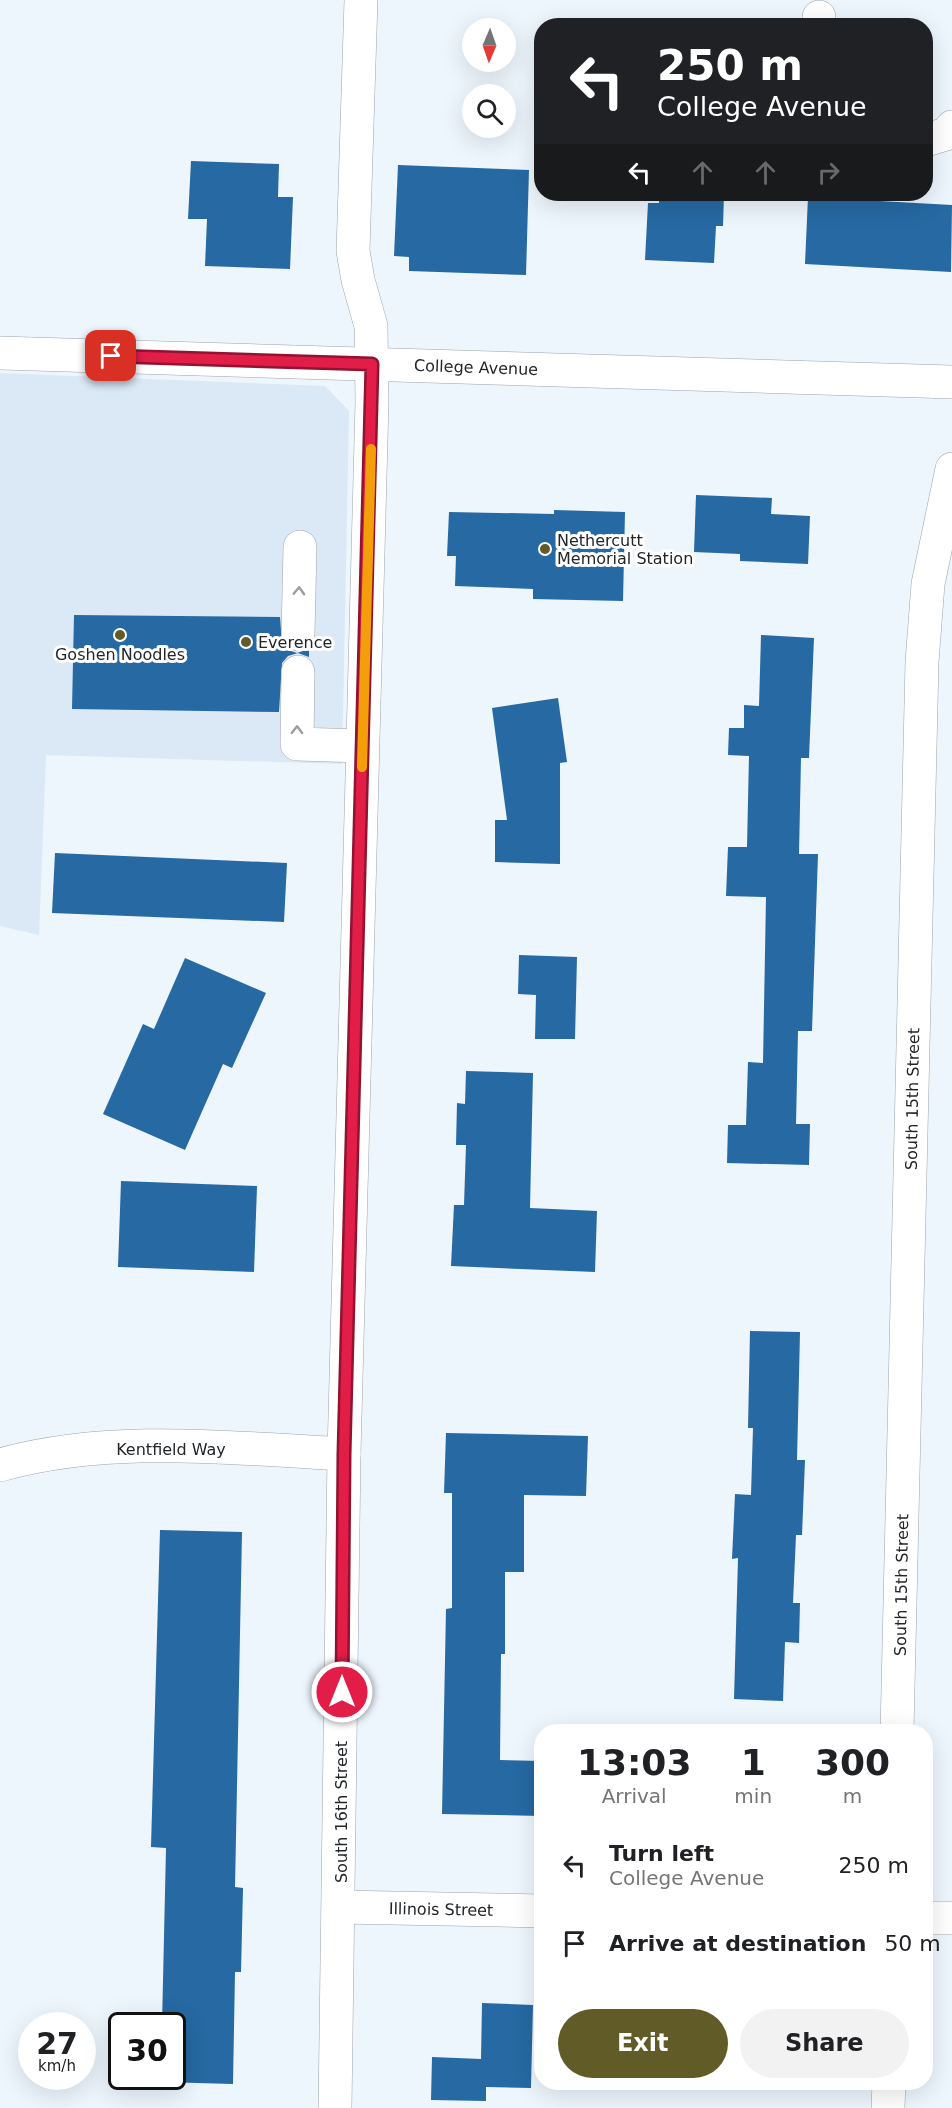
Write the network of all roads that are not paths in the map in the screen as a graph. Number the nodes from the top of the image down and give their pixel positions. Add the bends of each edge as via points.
1 (361, 0) edge
2 (952, 127) edge
3 (933, 138) edge
4 (0, 353) edge
5 (372, 364) junction
6 (952, 382) edge
7 (952, 469) edge
8 (300, 547) dead end
9 (298, 634) dead end
10 (298, 672) dead end
11 (362, 746) junction
12 (344, 1454) junction
13 (0, 1465) edge
14 (897, 1724) edge
15 (340, 1907) junction
16 (534, 1911) edge
17 (933, 1918) edge
18 (952, 1918) edge
19 (889, 2090) edge
20 (335, 2108) edge
21 (888, 2108) edge

1 - 5 street, South 16th Street via 353,251 371,326
2 - 3 street via 946,134
4 - 5 street, College Avenue
5 - 6 street, College Avenue
5 - 11 street, South 16th Street
7 - 14 street, South 15th Street via 928,584 922,662
9 -> 8 street
11 -> 10 street via 297,744
11 - 12 street, South 16th Street
12 - 13 street, Kentfield Way via 168,1446 88,1449
12 - 15 street, South 16th Street
15 - 16 street, Illinois Street
15 - 20 street, South 16th Street
17 - 18 street
19 - 21 street

